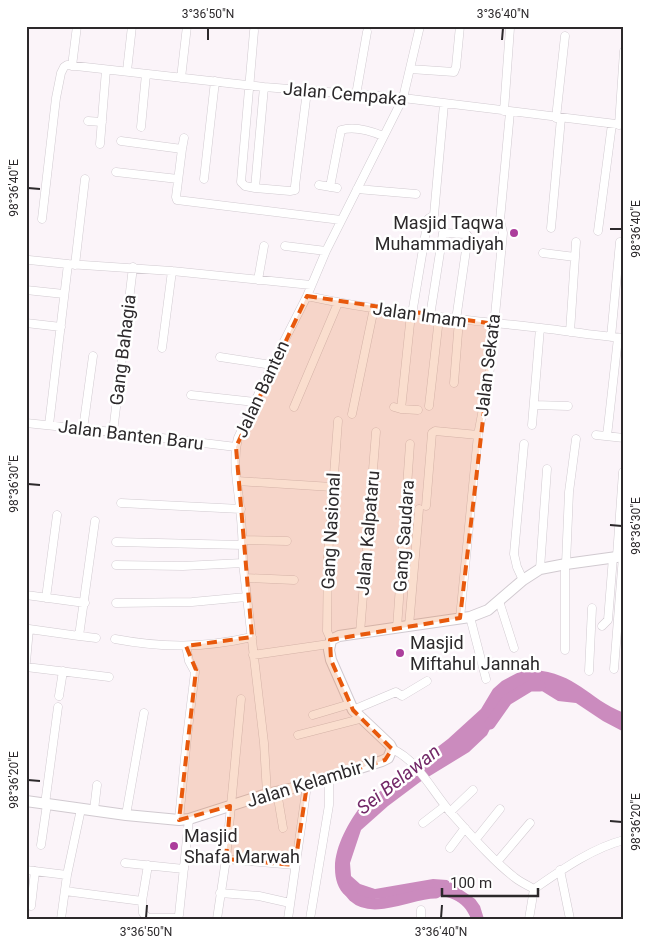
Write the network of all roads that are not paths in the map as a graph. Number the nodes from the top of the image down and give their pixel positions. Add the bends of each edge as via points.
1 (77, 26) edge
2 (132, 26) edge
3 (187, 26) edge
4 (420, 26) edge
5 (460, 26) edge
6 (510, 28) dead end
7 (254, 31) dead end
8 (367, 32) dead end
9 (565, 36) dead end
10 (624, 51) edge
11 (70, 65) junction
12 (410, 68) junction
13 (106, 70) junction
14 (127, 72) junction
15 (146, 74) junction
16 (181, 78) junction
17 (215, 81) junction
18 (249, 86) junction
19 (264, 87) junction
20 (307, 91) junction
21 (356, 95) junction
22 (403, 98) junction
23 (444, 104) junction
24 (507, 111) junction
25 (559, 118) junction
26 (88, 121) dead end
27 (102, 122) junction
28 (618, 125) edge
29 (141, 127) dead end
30 (383, 136) junction
31 (184, 138) dead end
32 (121, 141) dead end
33 (100, 144) dead end
34 (182, 149) junction
35 (116, 172) dead end
36 (85, 179) dead end
37 (178, 179) junction
38 (204, 179) dead end
39 (318, 185) dead end
40 (255, 188) junction
41 (357, 189) junction
42 (416, 194) dead end
43 (42, 219) dead end
44 (342, 220) junction
45 (551, 228) dead end
46 (598, 231) dead end
47 (576, 242) dead end
48 (620, 242) dead end
49 (264, 246) dead end
50 (285, 246) dead end
51 (326, 251) junction
52 (542, 253) dead end
53 (575, 257) junction
54 (29, 260) dead end
55 (72, 264) junction
56 (133, 267) junction
57 (172, 270) junction
58 (258, 280) junction
59 (311, 285) junction
60 (26, 290) edge
61 (64, 294) junction
62 (307, 296) junction
63 (338, 303) junction
64 (374, 308) junction
65 (412, 314) junction
66 (430, 316) junction
67 (439, 318) junction
68 (458, 320) junction
69 (26, 323) edge
70 (494, 324) junction
71 (61, 327) junction
72 (540, 328) junction
73 (570, 332) junction
74 (618, 338) edge
75 (162, 348) dead end
76 (93, 356) dead end
77 (220, 357) dead end
78 (272, 364) junction
79 (454, 383) dead end
80 (191, 395) dead end
81 (255, 402) junction
82 (534, 405) junction
83 (429, 406) dead end
84 (568, 406) dead end
85 (294, 407) dead end
86 (418, 410) dead end
87 (352, 414) dead end
88 (338, 420) dead end
89 (26, 423) edge
90 (49, 425) junction
91 (532, 425) dead end
92 (83, 429) junction
93 (114, 432) junction
94 (376, 432) dead end
95 (478, 435) junction
96 (596, 435) dead end
97 (608, 436) junction
98 (624, 438) edge
99 (576, 439) dead end
100 (410, 444) dead end
101 (524, 444) dead end
102 (236, 447) junction
103 (547, 469) dead end
104 (623, 472) edge
105 (237, 481) junction
106 (332, 487) junction
107 (121, 502) dead end
108 (240, 509) junction
109 (57, 515) dead end
110 (95, 521) dead end
111 (287, 541) dead end
112 (116, 542) dead end
113 (243, 542) junction
114 (619, 556) edge
115 (243, 563) junction
116 (565, 564) junction
117 (116, 565) dead end
118 (540, 569) junction
119 (245, 578) junction
120 (294, 580) dead end
121 (523, 580) junction
122 (26, 595) edge
123 (246, 597) junction
124 (46, 598) junction
125 (499, 601) junction
126 (85, 603) junction
127 (116, 603) dead end
128 (592, 608) dead end
129 (465, 618) junction
130 (591, 619) junction
131 (409, 626) junction
132 (28, 628) edge
133 (397, 628) junction
134 (360, 633) junction
135 (80, 636) junction
136 (252, 637) junction
137 (96, 638) dead end
138 (115, 639) dead end
139 (27, 640) edge
140 (330, 642) junction
141 (186, 646) junction
142 (514, 648) dead end
143 (565, 650) dead end
144 (253, 655) junction
145 (26, 662) edge
146 (26, 668) edge
147 (614, 669) dead end
148 (63, 671) junction
149 (589, 671) dead end
150 (109, 677) dead end
151 (486, 678) dead end
152 (427, 681) dead end
153 (59, 696) dead end
154 (241, 699) dead end
155 (58, 707) dead end
156 (352, 707) junction
157 (144, 713) dead end
158 (313, 715) dead end
159 (360, 718) junction
160 (298, 735) dead end
161 (392, 749) junction
162 (329, 778) junction
163 (97, 785) dead end
164 (307, 785) junction
165 (473, 790) dead end
166 (272, 793) junction
167 (26, 801) edge
168 (46, 804) junction
169 (230, 806) junction
170 (81, 809) junction
171 (448, 809) junction
172 (94, 810) junction
173 (500, 810) dead end
174 (126, 815) junction
175 (184, 820) junction
176 (423, 823) dead end
177 (530, 823) dead end
178 (283, 828) dead end
179 (465, 828) junction
180 (476, 839) junction
181 (624, 840) edge
182 (41, 845) dead end
183 (450, 848) dead end
184 (226, 859) junction
185 (497, 862) junction
186 (126, 863) dead end
187 (148, 865) junction
188 (295, 865) junction
189 (184, 868) junction
190 (26, 870) edge
191 (560, 870) junction
192 (35, 871) junction
193 (67, 875) junction
194 (534, 889) junction
195 (65, 891) junction
196 (220, 893) junction
197 (142, 901) junction
198 (290, 903) junction
199 (31, 906) dead end
200 (61, 919) edge
201 (217, 919) edge
202 (288, 919) edge
203 (310, 919) edge
204 (529, 919) edge
205 (570, 919) edge

1 - 11 street
2 - 14 street
3 - 16 street
4 - 12 street, Jalan Banten
5 - 12 street via 454,72
6 - 24 street, Jalan Sekata
7 - 18 street
8 - 21 street
9 - 25 street
10 - 28 street
11 - 13 street, Jalan Cempaka
11 - 43 street via 61,73 56,98
12 - 22 street, Jalan Banten
13 - 14 street, Jalan Cempaka
13 - 27 street
14 - 15 street, Jalan Cempaka
15 - 16 street, Jalan Cempaka
15 - 29 street
16 - 17 street, Jalan Cempaka
17 - 18 street, Jalan Cempaka
17 - 38 street
18 - 19 street, Jalan Cempaka
18 - 40 street via 241,182
19 - 20 street, Jalan Cempaka
19 - 40 street
20 - 21 street, Jalan Cempaka
20 - 40 street via 294,190
21 - 22 street, Jalan Cempaka
22 - 23 street, Jalan Cempaka
22 - 30 street, Jalan Banten
23 - 24 street, Jalan Cempaka
23 - 65 street via 434,215 428,219
24 - 25 street, Jalan Cempaka
24 - 70 street, Jalan Sekata via 500,220 503,233
25 - 28 street, Jalan Cempaka
25 - 45 street
26 - 27 street
27 - 33 street
28 - 46 street
30 - 39 street via 364,130 341,130 333,187
30 - 41 street, Jalan Banten
31 - 34 street
32 - 34 street
34 - 37 street
35 - 37 street
36 - 55 street
37 - 44 street via 178,201
41 - 42 street
41 - 44 street, Jalan Banten
44 - 51 street, Jalan Banten
47 - 53 street
48 - 74 street
49 - 58 street
50 - 51 street
51 - 59 street, Jalan Banten
52 - 53 street
53 - 73 street
54 - 55 street
55 - 56 street
55 - 61 street
56 - 57 street
56 - 93 street, Gang Bahagia
57 - 58 street
57 - 75 street
58 - 59 street
59 - 62 street, Jalan Banten
60 - 61 street
61 - 71 street
62 - 63 street, Jalan Imam
62 - 78 street, Jalan Banten
63 - 64 street, Jalan Imam
63 - 85 street
64 - 65 street, Jalan Imam
64 - 87 street
65 - 66 street, Jalan Imam
65 - 86 street via 397,408
66 - 67 street, Jalan Imam
66 - 68 street via 444,233 466,234
67 - 68 street, Jalan Imam
67 - 83 street
68 - 70 street, Jalan Imam
68 - 79 street
69 - 71 street
70 - 72 street, Jalan Imam
70 - 95 street, Jalan Sekata via 489,377
71 - 90 street
72 - 73 street, Jalan Imam
72 - 82 street
73 - 74 street, Jalan Imam
74 - 97 street
76 - 92 street
77 - 78 street
78 - 81 street, Jalan Banten
80 - 81 street
81 - 102 street, Jalan Banten
82 - 84 street
82 - 91 street
88 - 106 street, Gang Nasional
89 - 90 street, Jalan Banten Baru
90 - 92 street, Jalan Banten Baru
92 - 93 street, Jalan Banten Baru
93 - 102 street, Jalan Banten Baru
94 - 134 street, Jalan Kalpataru
95 - 129 street, Jalan Sekata
95 - 131 street via 432,433
96 - 97 street
97 - 98 street
99 - 116 street
100 - 133 street, Gang Saudara
101 - 121 street via 514,554
102 - 105 street, Jalan Banten
103 - 118 street
104 - 114 street
105 - 106 street
105 - 108 street, Jalan Banten
106 - 140 street, Gang Nasional via 326,625
107 - 108 street
108 - 113 street, Jalan Banten
109 - 124 street
110 - 126 street
111 - 113 street
112 - 113 street
113 - 115 street, Jalan Banten
114 - 116 main road
114 - 130 street via 605,623
114 - 147 street
115 - 117 street
115 - 119 street, Jalan Banten
116 - 118 main road
116 - 143 street
118 - 121 main road
119 - 120 street
119 - 123 street, Jalan Banten
121 - 125 main road
122 - 124 street
123 - 127 street via 192,602
123 - 136 street, Jalan Banten
124 - 126 street
125 - 129 main road via 488,610
125 - 142 street
126 - 135 street
128 - 130 street
129 - 131 main road
129 - 151 street
130 - 149 street
131 - 133 main road
132 - 135 street
132 - 139 street
133 - 134 main road
134 - 140 main road via 339,636
135 - 137 street
136 - 141 street via 223,644
136 - 144 street, Jalan Banten
138 - 141 street via 148,646
139 - 145 street
140 - 144 street
140 - 156 main road, Jalan Kelambir V via 331,660
141 - 175 street via 189,661 196,672 187,737
144 - 166 street, Jalan Banten
146 - 148 street
148 - 150 street
148 - 153 street
152 - 156 street via 402,696 394,693
154 - 169 street
155 - 168 street
156 - 158 street
156 - 159 main road, Jalan Kelambir V
157 - 174 street
159 - 160 street
159 - 161 main road, Jalan Kelambir V
161 - 162 main road, Jalan Kelambir V via 385,760
161 - 171 street via 414,764
162 - 164 main road, Jalan Kelambir V
162 - 203 street via 329,805
163 - 172 street
164 - 166 main road, Jalan Kelambir V
164 - 188 street
165 - 171 street
166 - 169 main road, Jalan Kelambir V
166 - 178 street, Jalan Banten
167 - 168 main road, Jalan Kelambir V
168 - 170 main road, Jalan Kelambir V
168 - 182 street
169 - 175 main road, Jalan Kelambir V
169 - 184 street
170 - 172 main road, Jalan Kelambir V
170 - 193 street
171 - 176 street
171 - 179 street
172 - 174 main road, Jalan Kelambir V
173 - 180 street
174 - 175 main road, Jalan Kelambir V
175 - 189 street
177 - 185 street
179 - 180 street
179 - 183 street
180 - 185 street
181 - 191 street
184 - 188 street
184 - 196 street
185 - 194 street via 513,877
186 - 187 street
187 - 189 street
187 - 197 street
188 - 198 street
189 - 197 street via 177,918 148,918 142,911
190 - 192 street
191 - 194 street
191 - 205 street
192 - 193 street
192 - 199 street
193 - 195 street
194 - 204 street
195 - 197 street
195 - 200 street
196 - 198 street via 259,896
196 - 201 street
198 - 202 street

